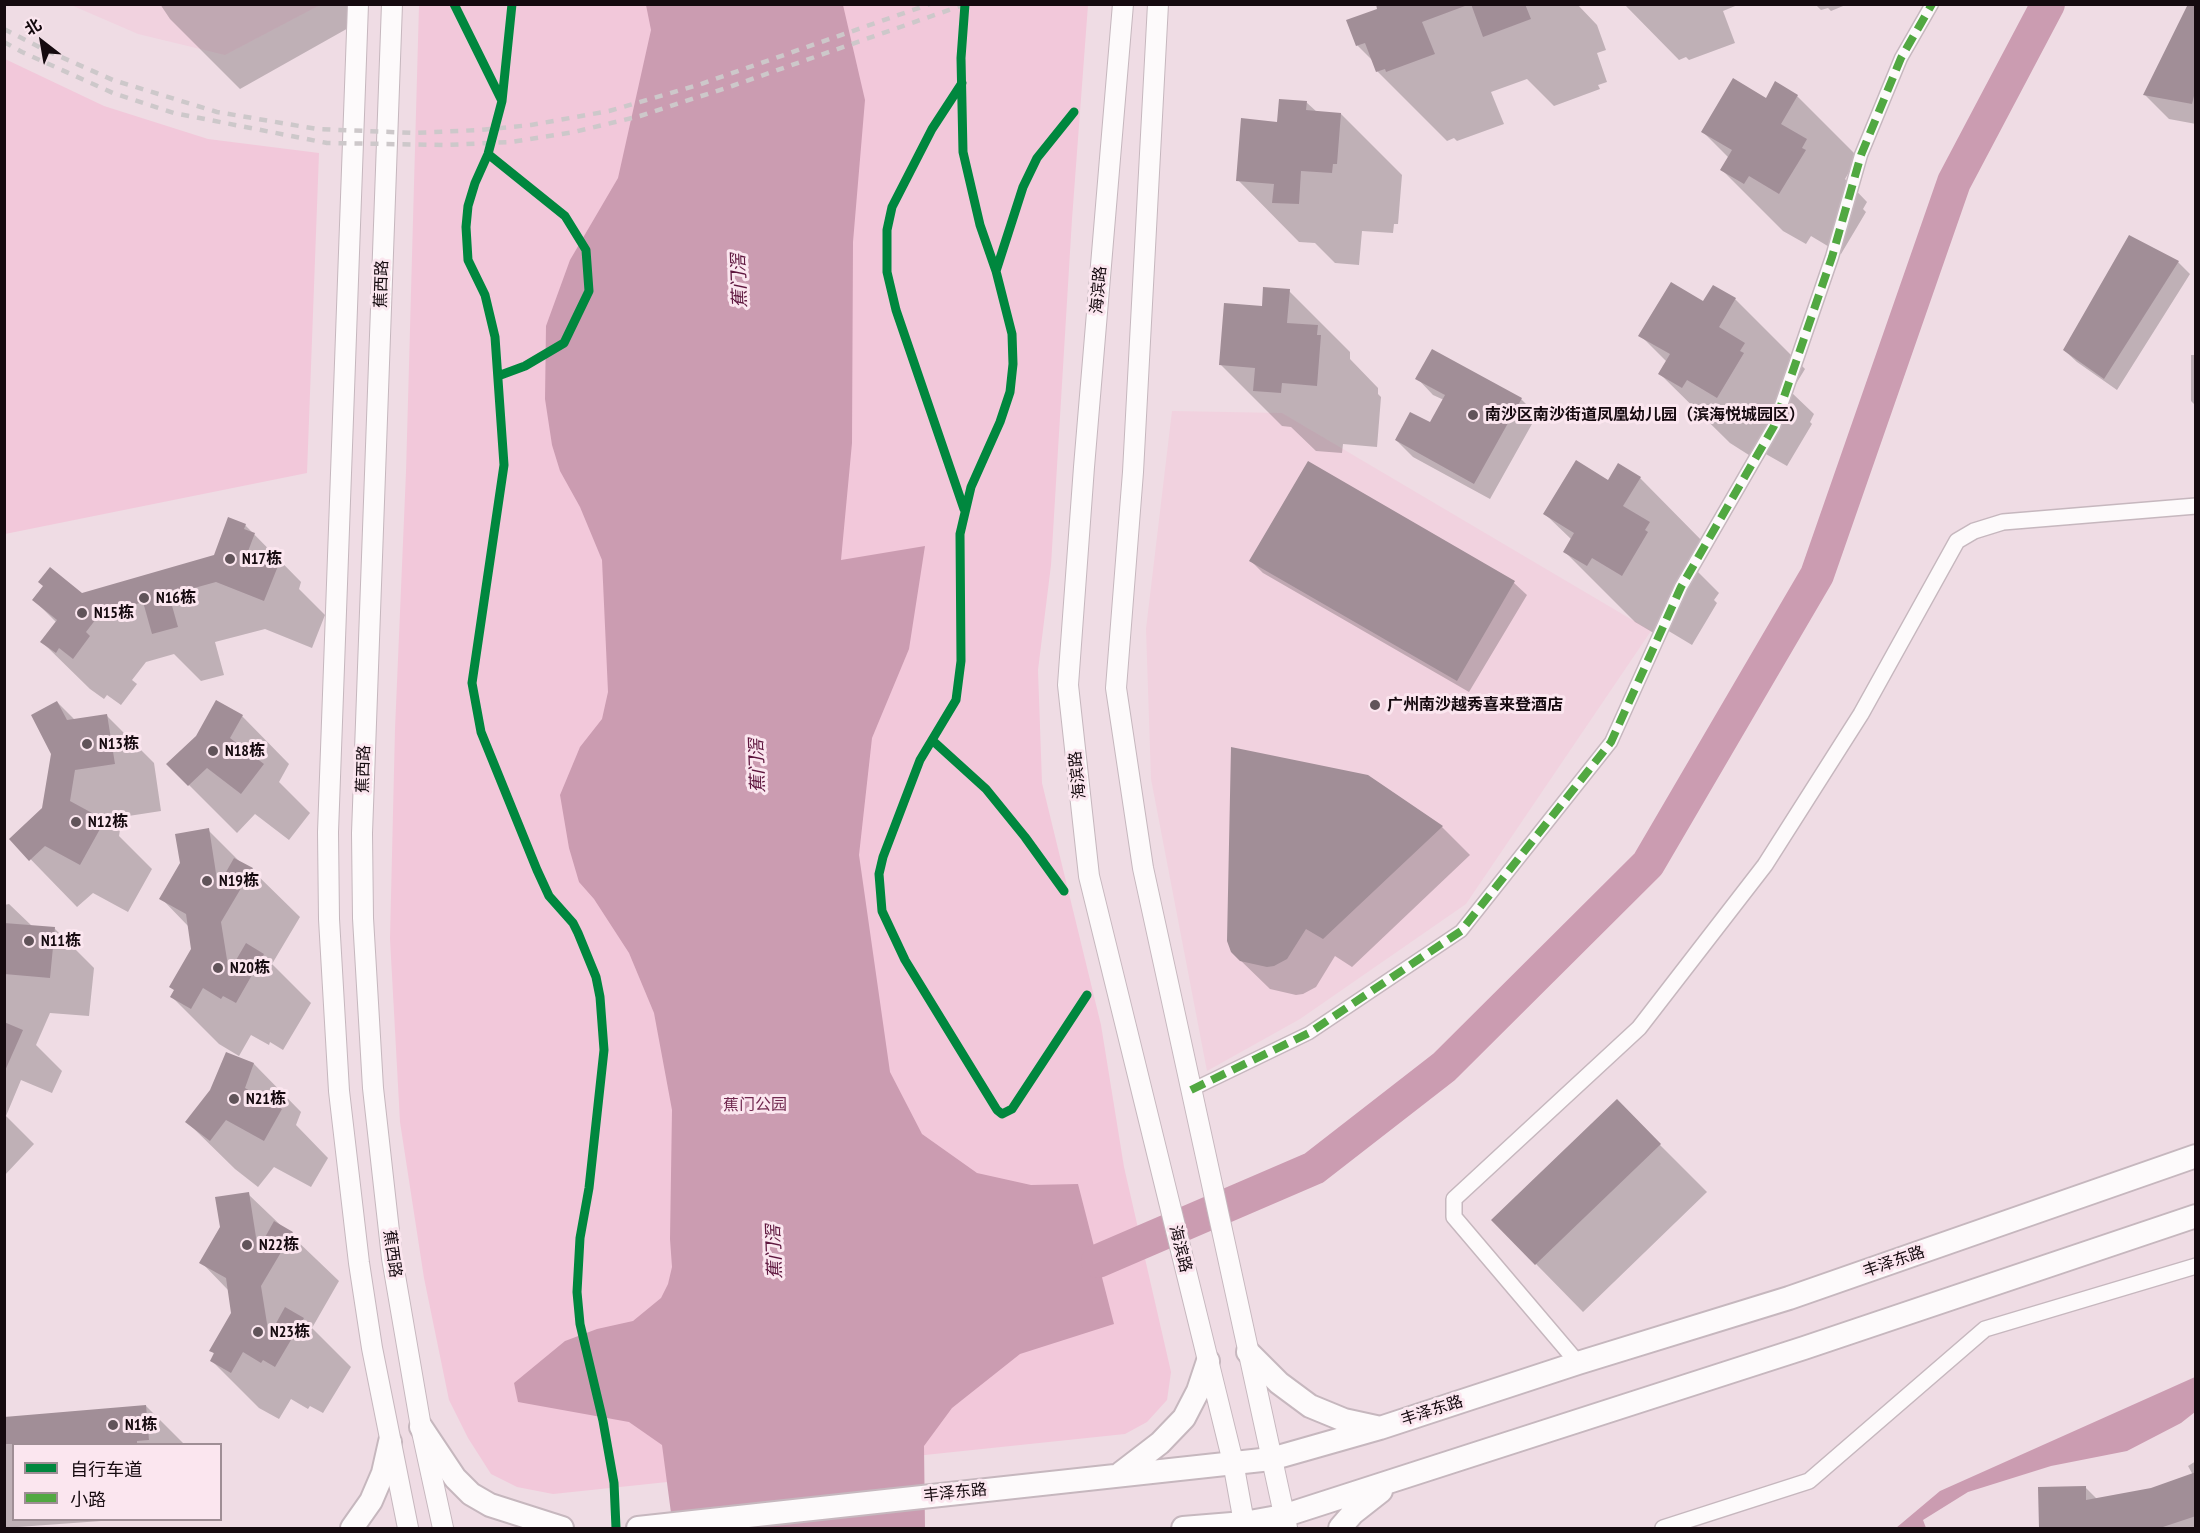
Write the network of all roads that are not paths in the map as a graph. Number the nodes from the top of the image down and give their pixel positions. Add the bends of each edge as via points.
1 (358, 4) edge
2 (392, 4) edge
3 (1123, 4) edge
4 (1158, 4) edge
5 (1932, 4) edge
6 (2196, 506) edge
7 (1191, 1090) junction
8 (2196, 1156) edge
9 (2196, 1216) edge
10 (2196, 1266) edge
11 (1248, 1352) junction
12 (1208, 1361) junction
13 (1578, 1364) junction
14 (421, 1427) junction
15 (1380, 1428) junction
16 (390, 1442) junction
17 (1271, 1458) junction
18 (1233, 1462) junction
19 (1119, 1474) junction
20 (1395, 1480) junction
21 (1285, 1522) edge
22 (1244, 1526) edge
23 (352, 1528) edge
24 (408, 1528) edge
25 (443, 1528) edge
26 (562, 1528) edge
27 (638, 1528) edge
28 (1183, 1528) edge
29 (1340, 1528) edge
30 (1663, 1528) edge

1 - 16 street, 蕉西路 via 328,832 329,919 348,1178 372,1348
2 - 14 street, 蕉西路 via 362,832 363,907 370,1056 381,1173
3 - 12 street, 海滨路 via 1068,685 1089,876
4 - 7 street via 1133,472 1116,688 1143,867
5 - 7 street via 1901,58 1861,155 1832,257 1774,426 1681,587 1611,742 1461,931 1309,1033
6 - 13 street via 2014,521 1974,531 1957,541 1861,714 1765,865 1639,1028 1454,1199 1454,1217
7 - 11 street
8 - 13 main road, 丰泽东路 via 1789,1298
9 - 20 main road
10 - 30 street via 1985,1329 1809,1481
11 - 15 main road via 1279,1383 1310,1406 1344,1420
11 - 17 street
12 - 18 street, 海滨路
12 - 19 main road via 1184,1418 1160,1443
13 - 15 main road, 丰泽东路
14 - 25 street, 蕉西路
14 - 26 main road via 455,1478 471,1494 490,1505
15 - 17 main road, 丰泽东路
16 - 23 main road via 384,1473
16 - 24 street, 蕉西路
17 - 18 main road, 丰泽东路
17 - 21 street
18 - 19 main road, 丰泽东路
18 - 22 street, 海滨路
19 - 27 main road, 丰泽东路
20 - 21 main road
20 - 29 main road
21 - 22 main road
22 - 28 main road

